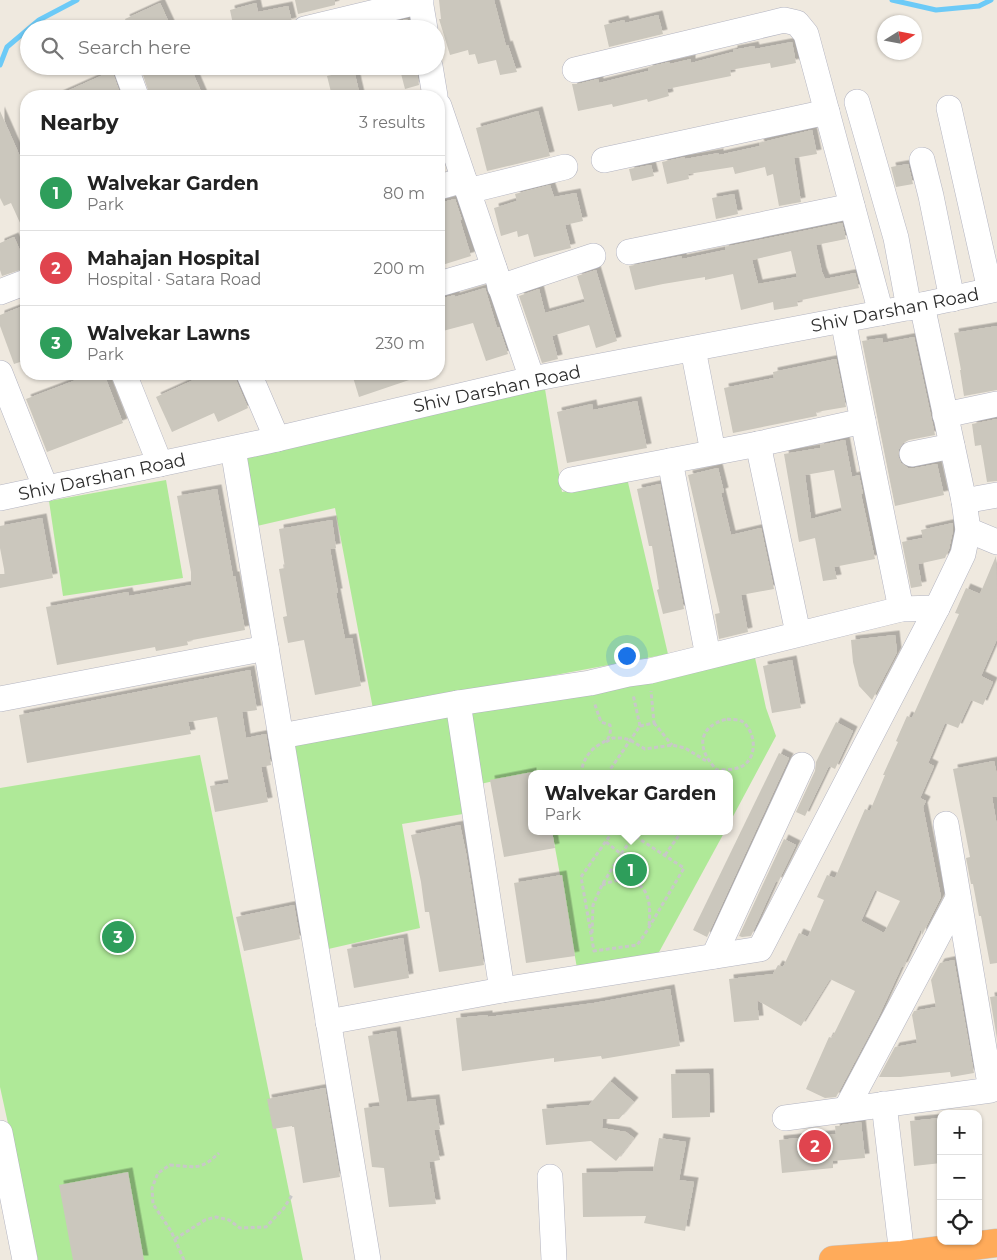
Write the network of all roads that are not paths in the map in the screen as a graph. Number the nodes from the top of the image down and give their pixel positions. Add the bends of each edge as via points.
1 (420, 0) edge
2 (341, 20) edge
3 (423, 20) edge
4 (575, 70) dead end
5 (128, 75) edge
6 (430, 75) edge
7 (134, 90) edge
8 (431, 90) edge
9 (857, 102) dead end
10 (949, 108) dead end
11 (827, 112) junction
12 (445, 133) edge
13 (604, 160) dead end
14 (922, 160) dead end
15 (565, 167) dead end
16 (466, 186) junction
17 (445, 187) edge
18 (852, 206) junction
19 (629, 252) dead end
20 (593, 256) dead end
21 (497, 278) junction
22 (445, 283) edge
23 (20, 284) edge
24 (994, 290) edge
25 (0, 292) edge
26 (952, 299) junction
27 (916, 307) junction
28 (882, 313) junction
29 (844, 320) junction
30 (693, 349) junction
31 (532, 379) junction
32 (126, 380) edge
33 (252, 380) edge
34 (3, 387) edge
35 (997, 404) edge
36 (945, 415) junction
37 (863, 421) junction
38 (277, 439) junction
39 (758, 444) junction
40 (952, 446) junction
41 (233, 448) junction
42 (713, 452) junction
43 (912, 454) dead end
44 (670, 460) junction
45 (160, 464) junction
46 (571, 480) dead end
47 (46, 489) junction
48 (997, 495) edge
49 (0, 498) edge
50 (964, 501) junction
51 (968, 530) junction
52 (997, 542) edge
53 (936, 608) junction
54 (901, 609) junction
55 (798, 633) junction
56 (266, 648) junction
57 (708, 656) junction
58 (0, 699) edge
59 (458, 703) junction
60 (281, 736) junction
61 (802, 765) dead end
62 (946, 824) dead end
63 (958, 898) junction
64 (714, 956) junction
65 (502, 990) junction
66 (328, 1022) junction
67 (884, 1104) junction
68 (846, 1109) junction
69 (785, 1118) dead end
70 (0, 1133) edge
71 (550, 1176) dead end
72 (997, 1243) edge
73 (902, 1255) junction
74 (25, 1260) edge
75 (368, 1260) edge
76 (554, 1260) edge
77 (833, 1260) edge

1 - 2 street
1 - 3 street
4 - 11 street via 784,20 797,23 806,34
5 - 7 street
6 - 8 street
9 - 27 street
10 - 24 street
11 - 13 street
11 - 18 street
12 - 16 street
14 - 26 street
15 - 16 street
16 - 17 street
16 - 21 street
18 - 19 street
18 - 28 street
20 - 21 street
21 - 22 street
21 - 31 street
23 - 25 street
24 - 26 street, Shiv Darshan Road
26 - 27 street, Shiv Darshan Road
27 - 28 street, Shiv Darshan Road
27 - 36 street
28 - 29 street, Shiv Darshan Road
29 - 30 street, Shiv Darshan Road
29 - 37 street
30 - 31 street, Shiv Darshan Road
30 - 42 street
31 - 38 street, Shiv Darshan Road
32 - 45 street
33 - 38 street
34 - 47 street
35 - 36 street
36 - 40 street
37 - 39 street
37 - 54 street
38 - 41 street, Shiv Darshan Road
39 - 42 street
39 - 55 street
40 - 43 street
40 - 50 street
41 - 45 street, Shiv Darshan Road
41 - 56 street
42 - 44 street
44 - 46 street
44 - 57 street
45 - 47 street, Shiv Darshan Road
47 - 49 street, Shiv Darshan Road
48 - 50 street
50 - 51 street
51 - 52 street
51 - 53 street via 962,554
53 - 54 street
53 - 64 street via 760,949
54 - 55 street
55 - 57 street
56 - 58 street
56 - 60 street
57 - 59 street via 590,683
59 - 60 street
59 - 65 street
60 - 66 street
61 - 64 street
62 - 63 street
63 - 67 street via 991,1090
63 - 68 street
64 - 65 street
65 - 66 street
66 - 75 street
67 - 68 street
67 - 73 street
68 - 69 street
70 - 74 street
71 - 76 street
72 - 73 highway
73 - 77 highway

